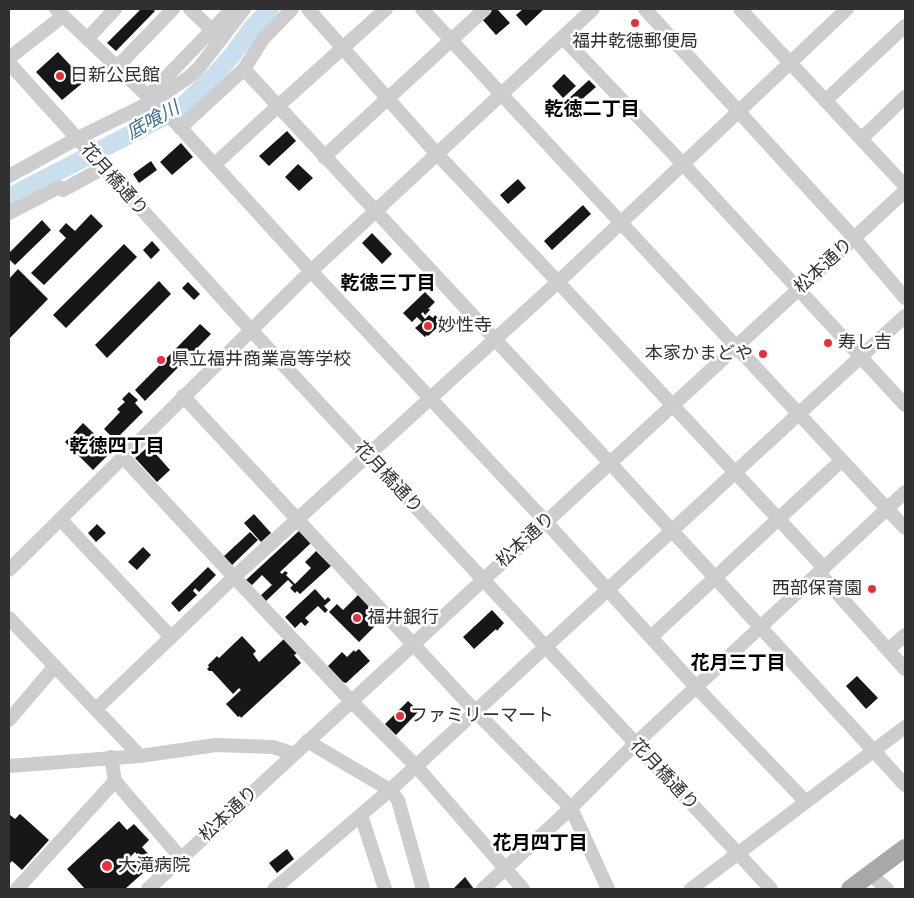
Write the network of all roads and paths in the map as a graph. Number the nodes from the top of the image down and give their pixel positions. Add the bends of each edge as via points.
1 (116, 9) edge
2 (174, 9) edge
3 (190, 9) edge
4 (232, 9) edge
5 (244, 9) edge
6 (292, 9) edge
7 (308, 9) edge
8 (386, 9) edge
9 (422, 9) edge
10 (485, 9) edge
11 (593, 9) edge
12 (645, 9) edge
13 (847, 9) edge
14 (747, 11) edge
15 (59, 12) edge
16 (905, 26) edge
17 (212, 30) junction
18 (563, 38) junction
19 (87, 39) junction
20 (451, 40) junction
21 (342, 48) junction
22 (9, 58) edge
23 (9, 63) edge
24 (790, 64) junction
25 (117, 67) junction
26 (244, 69) junction
27 (502, 94) junction
28 (905, 97) edge
29 (387, 98) junction
30 (153, 101) junction
31 (825, 101) junction
32 (278, 106) junction
33 (740, 112) junction
34 (179, 127) junction
35 (861, 139) junction
36 (78, 141) junction
37 (437, 154) junction
38 (324, 157) junction
39 (683, 164) junction
40 (100, 165) junction
41 (214, 165) junction
42 (9, 176) edge
43 (905, 186) edge
44 (905, 191) edge
45 (374, 212) junction
46 (9, 213) edge
47 (621, 221) junction
48 (854, 238) junction
49 (311, 271) junction
50 (558, 282) junction
51 (799, 290) junction
52 (905, 298) edge
53 (905, 316) edge
54 (251, 330) junction
55 (494, 338) junction
56 (737, 347) junction
57 (861, 356) junction
58 (183, 396) junction
59 (430, 398) junction
60 (673, 405) junction
61 (905, 405) edge
62 (799, 414) junction
63 (122, 456) junction
64 (367, 456) junction
65 (842, 460) junction
66 (610, 463) junction
67 (735, 472) junction
68 (905, 492) edge
69 (887, 509) junction
70 (60, 519) junction
71 (298, 519) junction
72 (779, 519) junction
73 (546, 522) junction
74 (905, 528) edge
75 (671, 530) junction
76 (9, 570) edge
77 (822, 571) junction
78 (234, 577) junction
79 (715, 578) junction
80 (484, 580) junction
81 (607, 589) junction
82 (9, 618) edge
83 (761, 628) junction
84 (905, 635) edge
85 (171, 637) junction
86 (651, 638) junction
87 (414, 645) junction
88 (545, 646) junction
89 (888, 650) junction
90 (55, 666) junction
91 (905, 669) edge
92 (696, 687) junction
93 (351, 701) junction
94 (96, 709) junction
95 (475, 711) junction
96 (9, 720) edge
97 (905, 727) edge
98 (307, 741) junction
99 (635, 744) junction
100 (874, 751) junction
101 (294, 754) junction
102 (140, 756) junction
103 (111, 757) junction
104 (9, 766) edge
105 (416, 766) junction
106 (115, 782) junction
107 (905, 785) edge
108 (390, 790) junction
109 (806, 802) junction
110 (571, 808) junction
111 (362, 815) junction
112 (905, 848) edge
113 (738, 854) junction
114 (181, 858) junction
115 (505, 868) junction
116 (870, 874) junction
117 (9, 887) edge
118 (278, 888) edge
119 (605, 888) edge
120 (15, 889) edge
121 (148, 889) edge
122 (385, 889) edge
123 (422, 889) edge
124 (483, 889) edge
125 (523, 889) edge
126 (691, 889) edge
127 (772, 889) edge
128 (850, 889) edge
129 (887, 889) edge

1 - 19 street
2 - 25 street
3 - 17 street
4 - 17 street
5 - 30 street via 194,73
6 - 26 street via 263,39
7 - 21 street
8 - 21 street
9 - 20 street
10 - 20 street
11 - 18 street
12 - 33 street
13 - 24 street
14 - 24 street
15 - 19 street
15 - 22 street
16 - 31 street
17 - 30 street
18 - 27 street
18 - 39 street
19 - 25 street
20 - 27 street
20 - 29 street
21 - 29 street
21 - 32 street
23 - 36 street, 花月橋通り
24 - 31 street
24 - 33 street
25 - 30 street
26 - 32 street
26 - 34 street
27 - 37 street
27 - 47 street
28 - 35 street
29 - 37 street
29 - 38 street
30 - 34 street
30 - 36 street
31 - 35 street
32 - 38 street
32 - 41 street
33 - 39 street
33 - 48 street
34 - 41 street
35 - 43 street
36 - 40 street, 花月橋通り
36 - 42 street
37 - 45 street
37 - 50 street
38 - 45 street
39 - 47 street
39 - 51 street
40 - 46 street via 63,190 59,186
40 - 54 street, 花月橋通り
41 - 49 street
44 - 48 street, 松本通り
45 - 49 street
45 - 55 street
47 - 50 street
47 - 56 street
48 - 51 street, 松本通り
48 - 52 street
49 - 54 street
49 - 59 street
50 - 55 street
50 - 60 street
51 - 56 street, 松本通り
51 - 57 street
53 - 57 street
54 - 58 street
54 - 64 street, 花月橋通り
55 - 59 street
55 - 66 street
56 - 60 street, 松本通り
56 - 62 street
57 - 61 street
57 - 62 street
58 - 63 street
58 - 71 street
59 - 64 street
59 - 73 street
60 - 66 street, 松本通り
60 - 67 street
62 - 65 street
62 - 67 street
63 - 70 street
63 - 78 street
64 - 71 street
64 - 80 street, 花月橋通り
65 - 69 street
65 - 72 street
66 - 73 street, 松本通り
66 - 75 street
67 - 72 street
67 - 75 street
68 - 69 street
69 - 74 street
69 - 77 street
70 - 76 street
70 - 85 street
71 - 78 street
71 - 87 street
72 - 77 street
72 - 79 street
73 - 80 street, 松本通り
73 - 81 street
75 - 79 street
75 - 81 street
77 - 83 street
77 - 89 street
78 - 85 street
78 - 93 street
79 - 83 street
79 - 86 street
80 - 87 street, 松本通り
80 - 88 street, 花月橋通り
81 - 86 street
81 - 88 street
82 - 90 street
83 - 92 street
83 - 100 street
84 - 89 street
85 - 94 street
86 - 92 street
87 - 93 street, 松本通り
87 - 95 street
88 - 95 street
88 - 99 street, 花月橋通り
89 - 91 street
90 - 94 street
90 - 96 street
92 - 99 street
92 - 109 street
93 - 98 street, 松本通り
93 - 105 street
94 - 102 street
95 - 105 street
95 - 110 street
97 - 100 street
98 - 101 street, 松本通り
98 - 108 street
99 - 110 street
99 - 113 street, 花月橋通り
100 - 107 street
100 - 109 street
101 - 102 street via 273,747 216,745
101 - 114 street, 松本通り
102 - 103 street
103 - 104 street
103 - 106 street
105 - 108 street
105 - 115 street
106 - 114 street
106 - 120 street
108 - 111 street
108 - 123 street via 398,800
109 - 113 street
110 - 115 street
110 - 119 street
111 - 118 street
111 - 122 street
112 - 116 main road
113 - 126 street
113 - 127 street, 花月橋通り
114 - 121 street, 松本通り
115 - 124 street
115 - 125 street
116 - 128 main road
116 - 129 street
117 - 120 street

